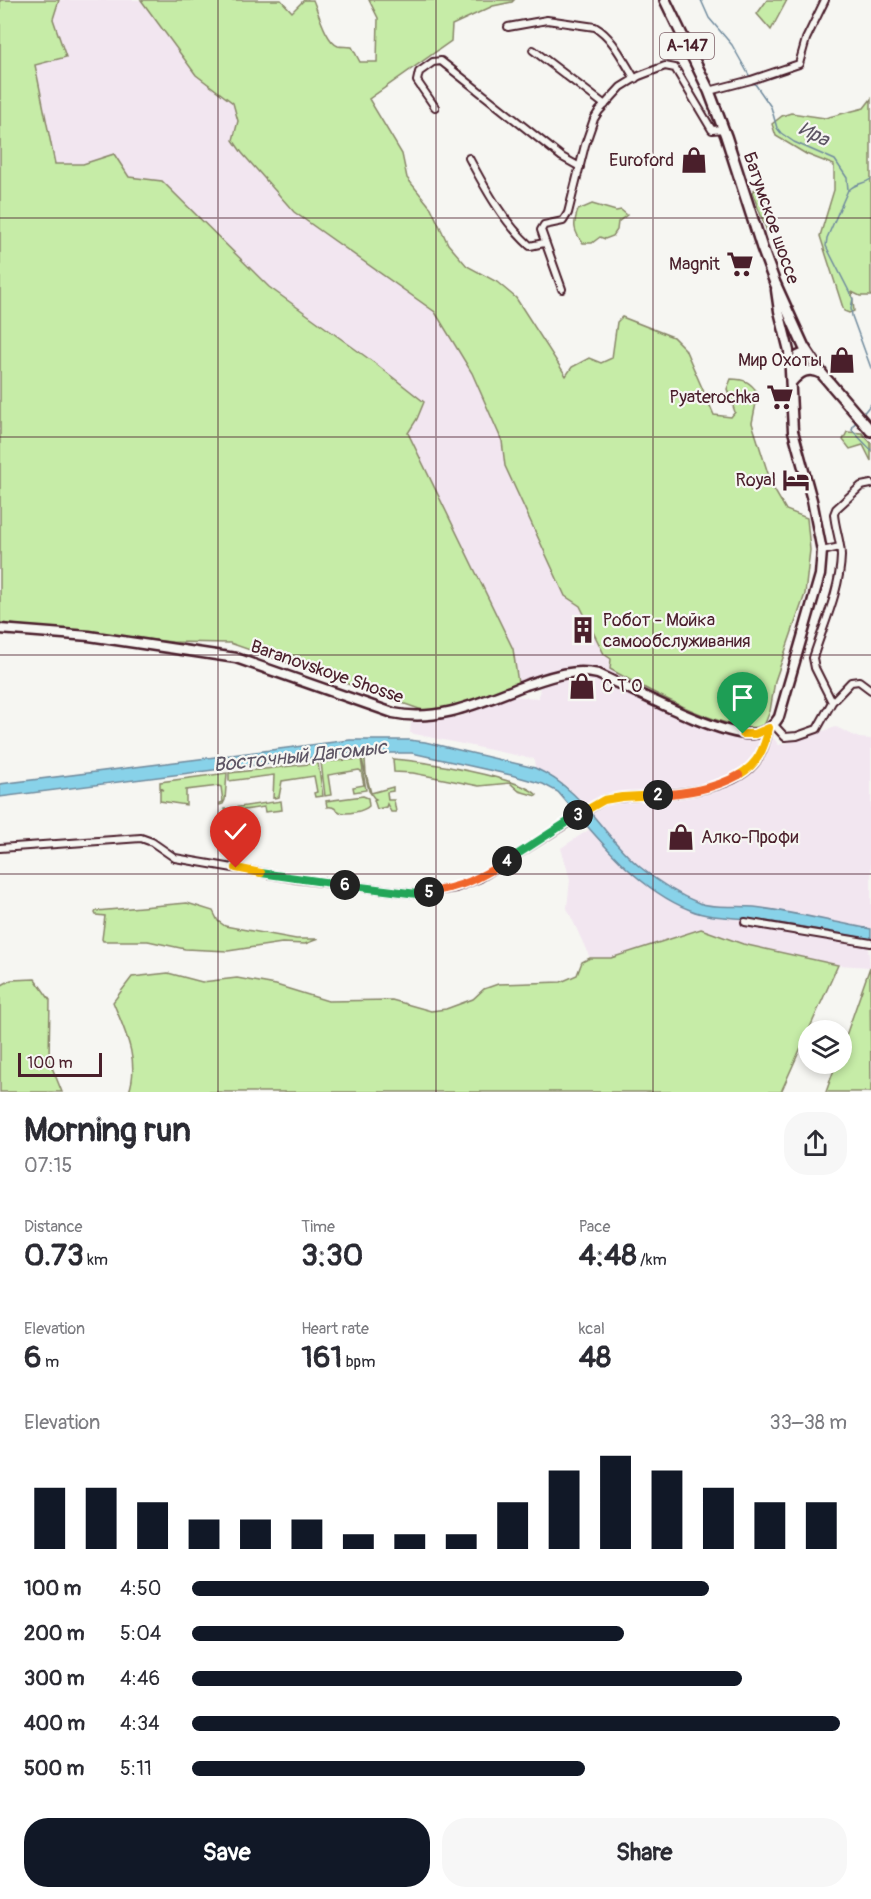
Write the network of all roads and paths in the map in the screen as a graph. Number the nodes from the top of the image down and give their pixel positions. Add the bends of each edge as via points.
1 (665, 0) edge
2 (825, 0) edge
3 (508, 27) dead end
4 (532, 50) dead end
5 (635, 79) junction
6 (710, 91) junction
7 (604, 105) junction
8 (435, 107) dead end
9 (724, 129) junction
10 (469, 158) dead end
11 (580, 167) junction
12 (544, 243) junction
13 (775, 283) junction
14 (562, 289) dead end
15 (807, 353) junction
16 (822, 374) junction
17 (791, 383) junction
18 (871, 431) edge
19 (871, 484) edge
20 (840, 547) junction
21 (822, 551) junction
22 (0, 629) edge
23 (871, 690) edge
24 (832, 702) junction
25 (771, 727) junction
26 (0, 848) edge
27 (745, 922) dead end
28 (871, 943) edge

1 - 6 highway, Батумское шоссе / А-147
2 - 6 street via 799,64
3 - 5 street via 547,20 595,27 602,31
4 - 7 street
5 - 7 street
5 - 9 street via 666,66 675,69 712,130
6 - 9 highway, Батумское шоссе / А-147
7 - 11 street via 594,119
8 - 11 street via 417,81 419,72 441,61
9 - 13 highway, Батумское шоссе / А-147
10 - 12 street via 523,240 530,246
11 - 12 street via 568,213 560,222 542,227
12 - 14 street
13 - 15 highway, Батумское шоссе / А-147
13 - 17 main road, А-147 via 789,351
15 - 16 highway, Батумское шоссе / А-147
15 - 17 main road
16 - 17 main road via 807,370
16 - 18 highway, Батумское шоссе / А-147
17 - 21 main road via 793,431
19 - 20 street via 861,486 837,509
20 - 21 street
20 - 24 street via 836,585 813,658
21 - 25 main road via 814,599 779,717
22 - 25 main road, Baranovskoye Shosse via 89,636 236,658 408,716 461,710 553,676 584,671 724,730 755,734
23 - 24 street via 859,681 851,682
24 - 25 street via 817,729 785,737
25 - 26 street via 758,760 731,780 686,793 604,800 480,878 455,888 417,894 175,858 141,838
27 - 28 street

